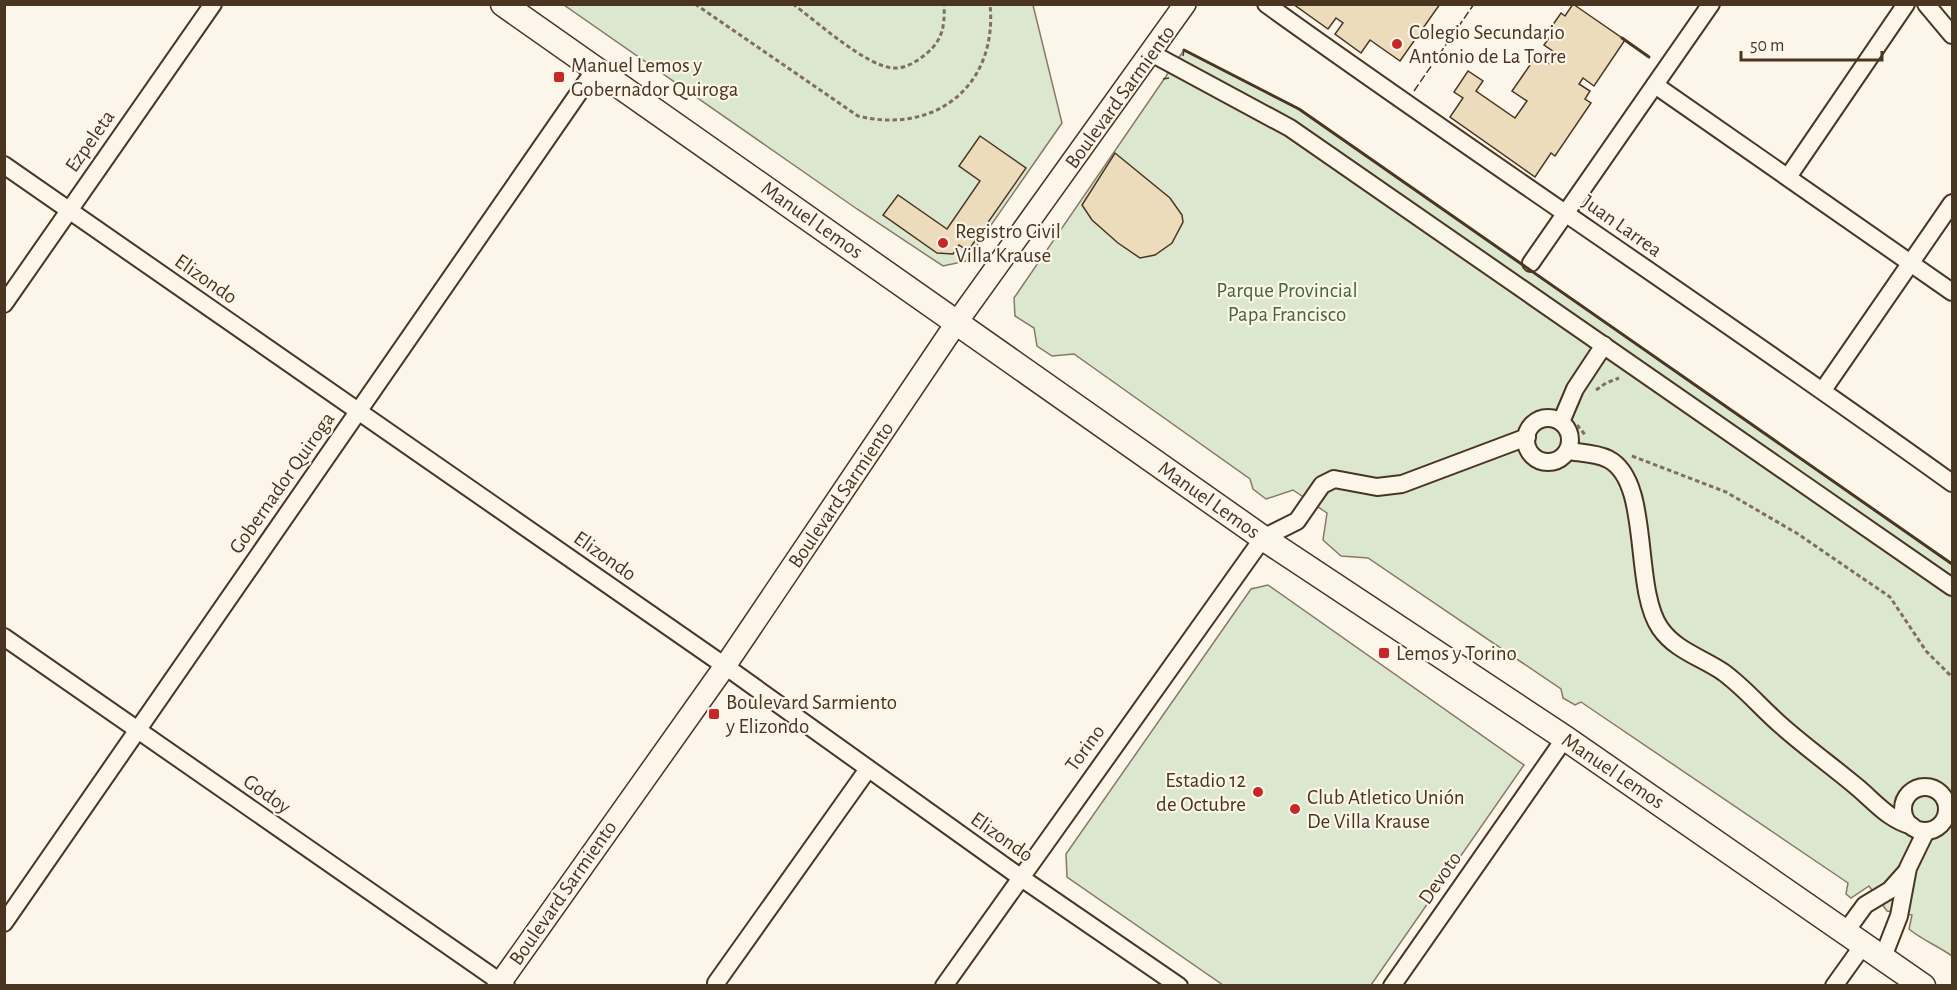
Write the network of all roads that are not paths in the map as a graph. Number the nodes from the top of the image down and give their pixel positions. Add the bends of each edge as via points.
1 (213, 4) edge
2 (502, 4) edge
3 (1185, 4) edge
4 (1266, 4) edge
5 (1711, 4) edge
6 (1906, 4) edge
7 (1926, 4) edge
8 (1953, 35) edge
9 (1151, 53) junction
10 (596, 68) junction
11 (1655, 85) junction
12 (4, 165) edge
13 (1788, 177) junction
14 (1953, 203) edge
15 (69, 211) junction
16 (1566, 214) junction
17 (1532, 263) dead end
18 (1911, 263) junction
19 (1953, 292) edge
20 (4, 304) edge
21 (957, 322) junction
22 (1604, 345) junction
23 (1823, 390) junction
24 (359, 412) junction
25 (1561, 422) junction
26 (1527, 437) junction
27 (1568, 451) junction
28 (1953, 483) edge
29 (1263, 538) junction
30 (1953, 586) edge
31 (4, 637) edge
32 (725, 666) junction
33 (137, 731) junction
34 (1566, 738) junction
35 (868, 769) junction
36 (1949, 796) edge
37 (1919, 829) junction
38 (1908, 868) junction
39 (1020, 877) junction
40 (4, 923) edge
41 (1864, 944) junction
42 (501, 984) edge
43 (716, 984) dead end
44 (945, 986) edge
45 (1179, 986) edge
46 (1392, 986) edge
47 (1834, 986) edge
48 (1923, 986) edge

1 - 15 street, Ezpeleta
2 - 10 main road, Manuel Lemos
3 - 9 street, Boulevard Sarmiento
4 - 16 street, Juan Larrea
5 - 11 street
6 - 13 street
7 - 8 street
9 - 21 street, Boulevard Sarmiento
9 - 22 street via 1290,128
10 - 21 main road, Manuel Lemos
10 - 24 street, Gobernador Quiroga
11 - 13 street
11 - 16 street
12 - 15 street, Elizondo
13 - 18 street
14 - 18 street
15 - 20 street, Ezpeleta
15 - 24 street, Elizondo
16 - 17 street
16 - 23 street, Juan Larrea
18 - 19 street
18 - 23 street
21 - 29 main road, Manuel Lemos
21 - 32 street, Boulevard Sarmiento
22 - 25 street via 1575,388
22 - 30 street
23 - 28 street, Juan Larrea
24 - 32 street, Elizondo
24 - 33 street, Gobernador Quiroga
25 - 26 street via 1540,420 1533,424
25 - 27 street via 1570,438
26 - 27 street via 1530,452 1541,461 1556,461
26 - 29 street via 1402,484 1377,487 1334,479 1322,485 1297,521
27 - 37 street via 1609,459 1625,476 1636,510 1651,611 1673,642 1722,672 1781,726 1871,798 1887,816
29 - 34 main road, Manuel Lemos
29 - 39 street, Torino
31 - 33 street, Godoy
32 - 35 street, Elizondo
32 - 42 street, Boulevard Sarmiento
33 - 40 street, Gobernador Quiroga
33 - 42 street, Godoy
34 - 41 main road, Manuel Lemos
34 - 46 street, Devoto
35 - 39 street, Elizondo
35 - 43 street
36 - 37 street via 1940,826
36 - 37 street via 1924,787 1911,793 1904,813
37 - 38 street
38 - 41 street via 1899,916
38 - 41 street via 1890,890 1865,906
39 - 44 street, Torino
39 - 45 street, Elizondo
41 - 47 street
41 - 48 main road, Manuel Lemos

